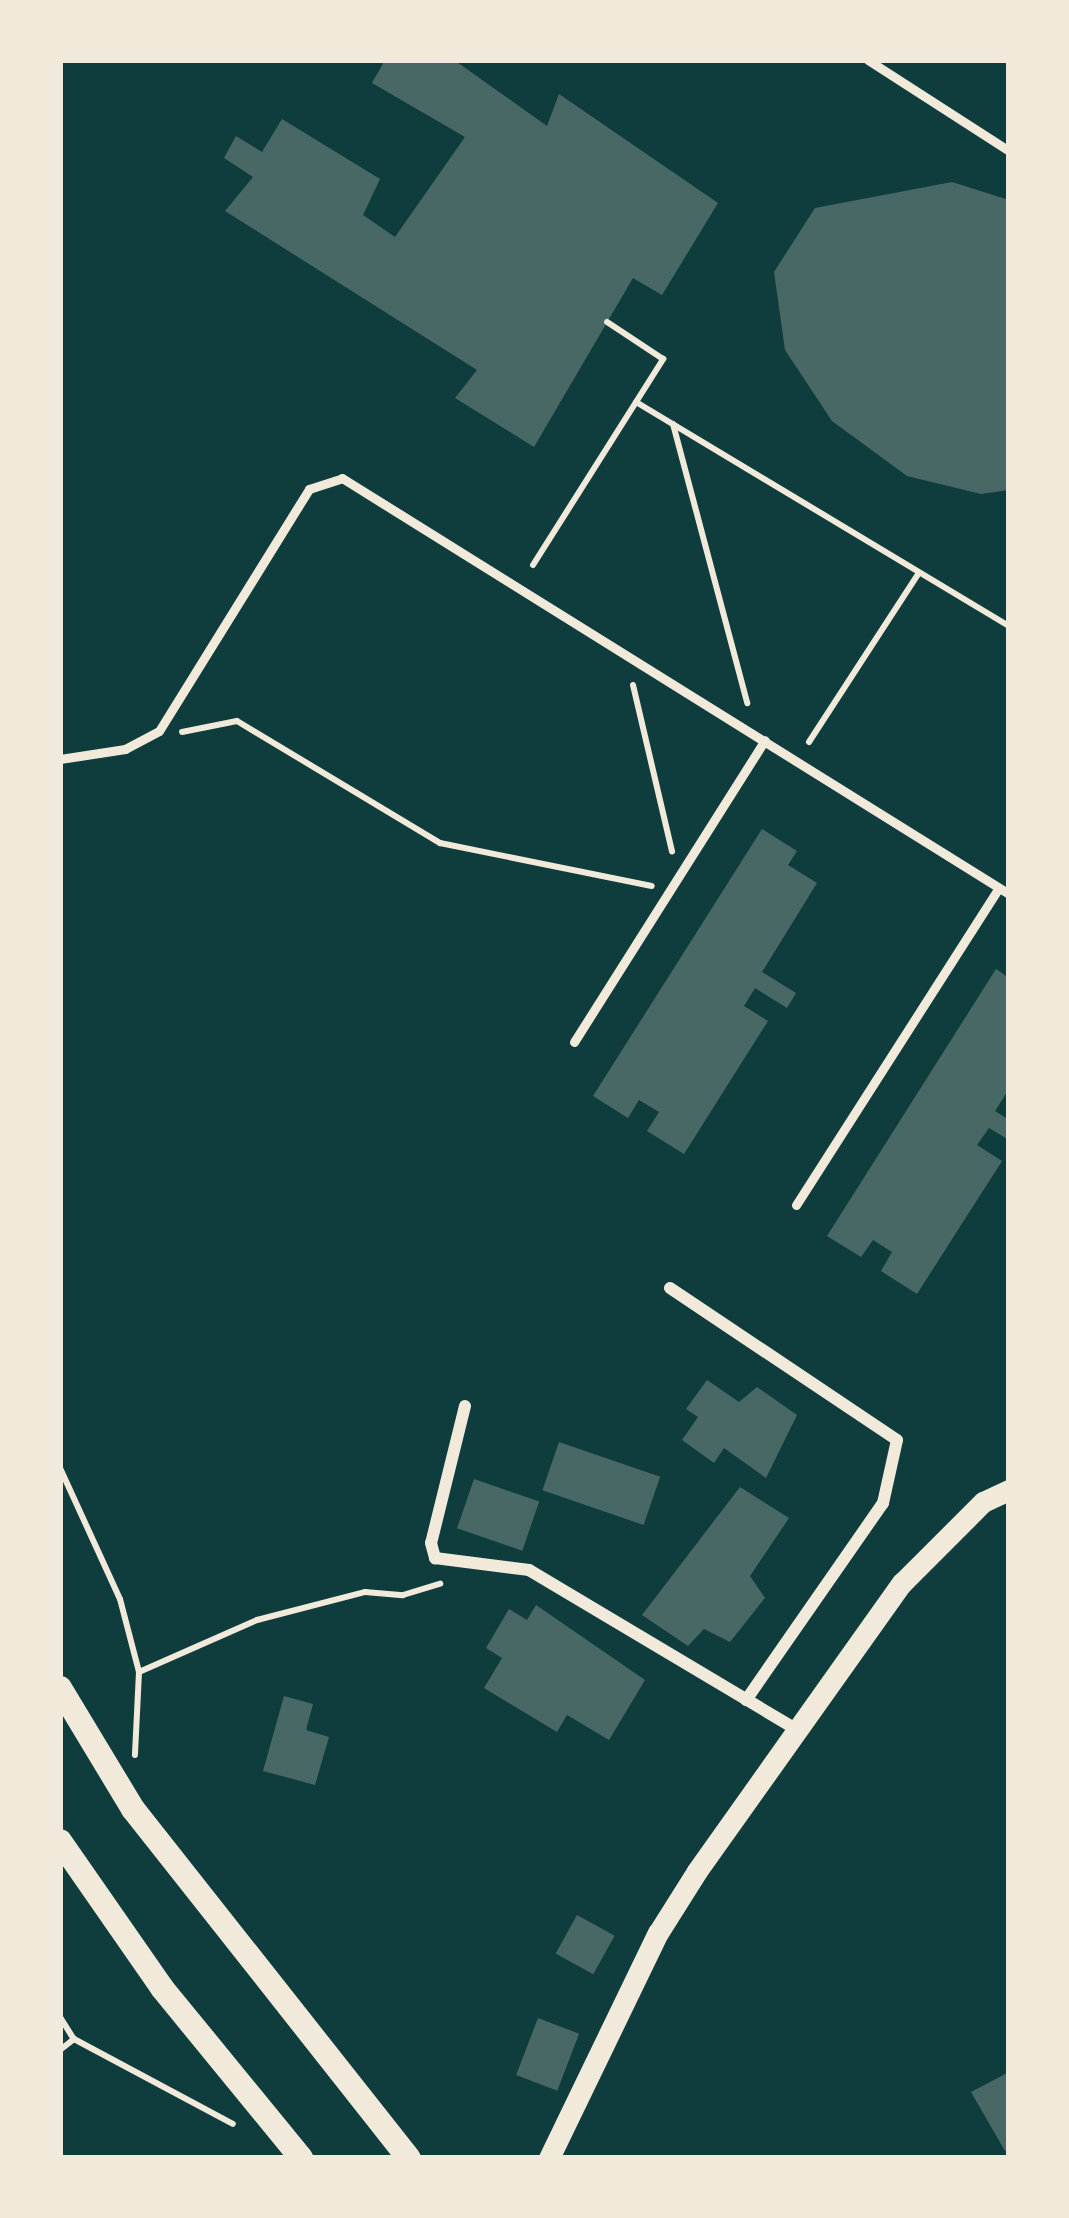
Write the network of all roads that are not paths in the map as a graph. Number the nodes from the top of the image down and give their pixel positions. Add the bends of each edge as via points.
1 (868, 60) edge
2 (1009, 151) edge
3 (764, 740) junction
4 (60, 759) edge
5 (1004, 891) edge
6 (574, 1042) dead end
7 (796, 1205) dead end
8 (670, 1288) dead end
9 (465, 1406) dead end
10 (1009, 1490) edge
11 (60, 1688) edge
12 (746, 1700) junction
13 (796, 1729) junction
14 (60, 1840) edge
15 (296, 2151) edge
16 (410, 2158) edge
17 (549, 2158) edge

1 - 2 lane
3 - 4 lane via 342,478 309,489 149,738
3 - 5 lane
3 - 6 lane
5 - 7 lane
8 - 12 street via 897,1440 883,1503
9 - 12 street via 430,1543 435,1558 529,1570
10 - 13 street via 939,1540
11 - 16 main road via 134,1809
12 - 13 street
13 - 17 street via 658,1933
14 - 15 main road via 162,1988

